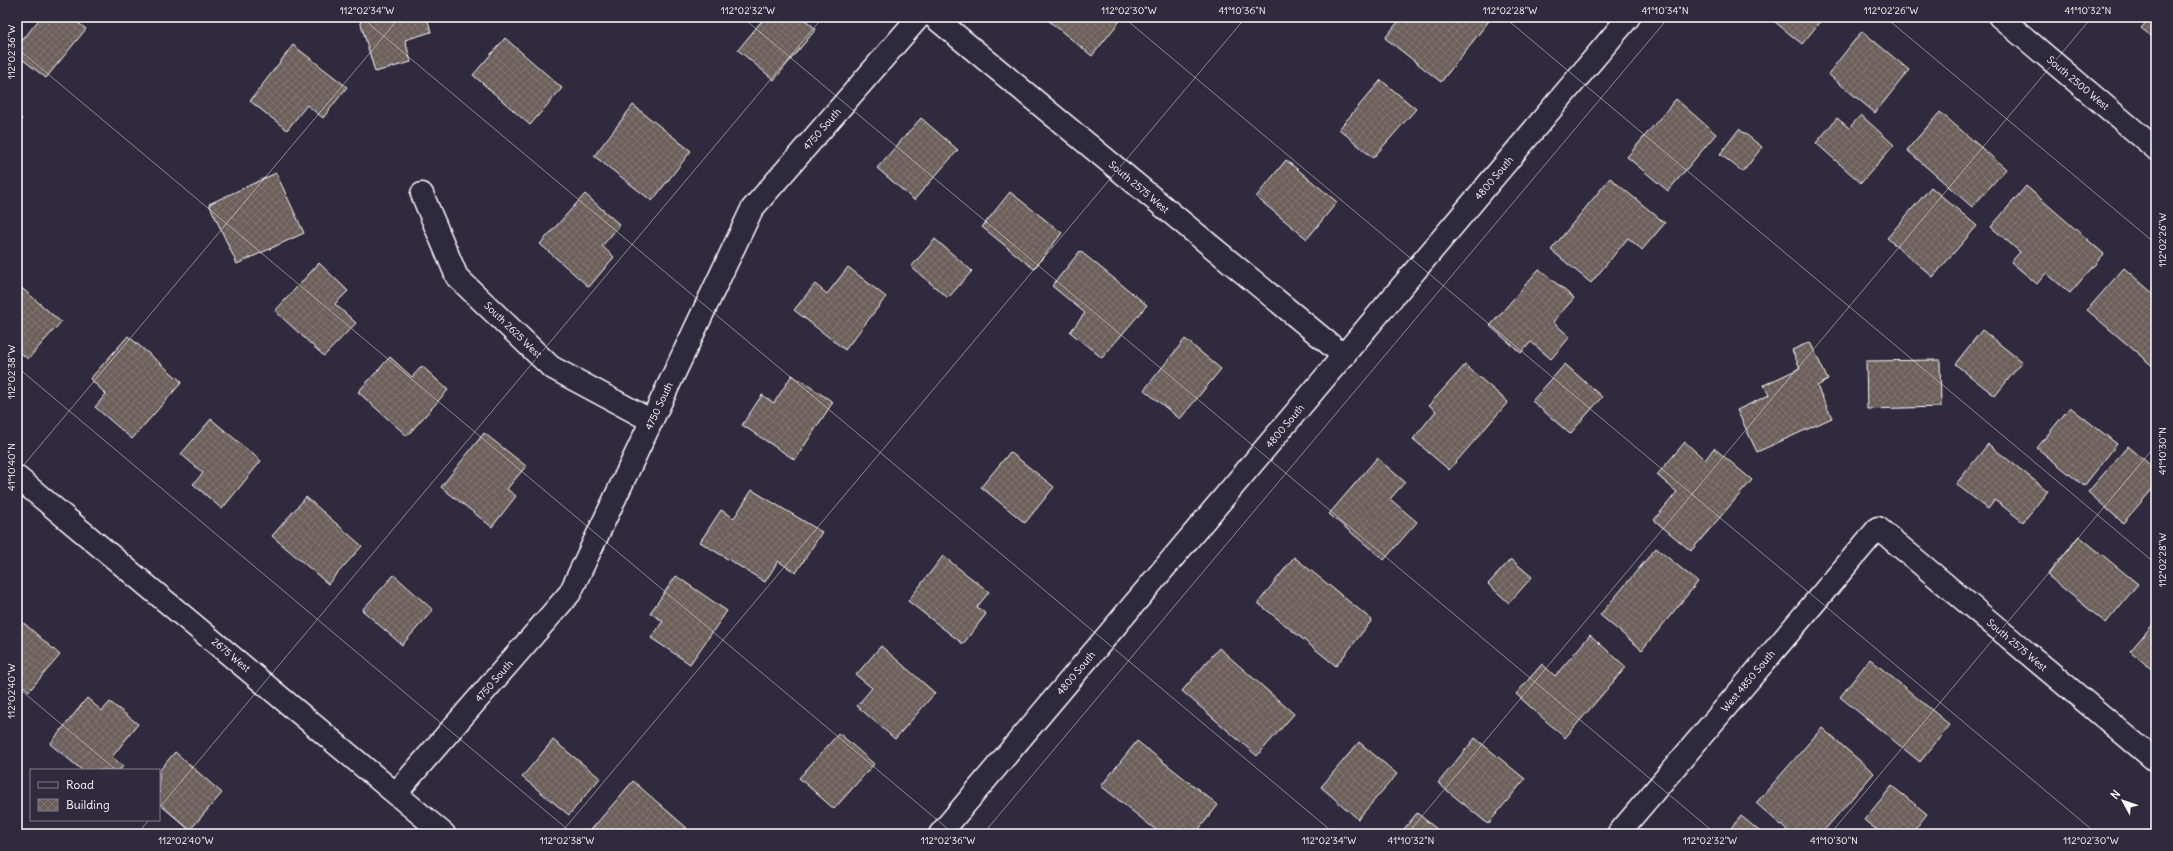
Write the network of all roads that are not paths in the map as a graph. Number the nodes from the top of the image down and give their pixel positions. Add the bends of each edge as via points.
1 (919, 17) edge
2 (934, 17) edge
3 (1629, 17) edge
4 (2000, 17) edge
5 (2156, 150) edge
6 (422, 194) dead end
7 (1344, 356) junction
8 (652, 421) junction
9 (17, 477) edge
10 (1878, 528) joint
11 (2156, 761) edge
12 (396, 793) junction
13 (444, 834) edge
14 (940, 834) edge
15 (1618, 834) edge

1 - 8 street, 4750 South via 752,209
2 - 7 street, South 2575 West
3 - 7 street, 4800 South
4 - 5 street, South 2500 West
6 - 8 street, South 2625 West via 457,277 551,367
7 - 14 street, 4800 South
8 - 12 street, 4750 South via 570,593
9 - 12 street, 2675 West
10 - 11 street, South 2575 West
10 - 15 street, West 4850 South
12 - 13 street, 2675 West

